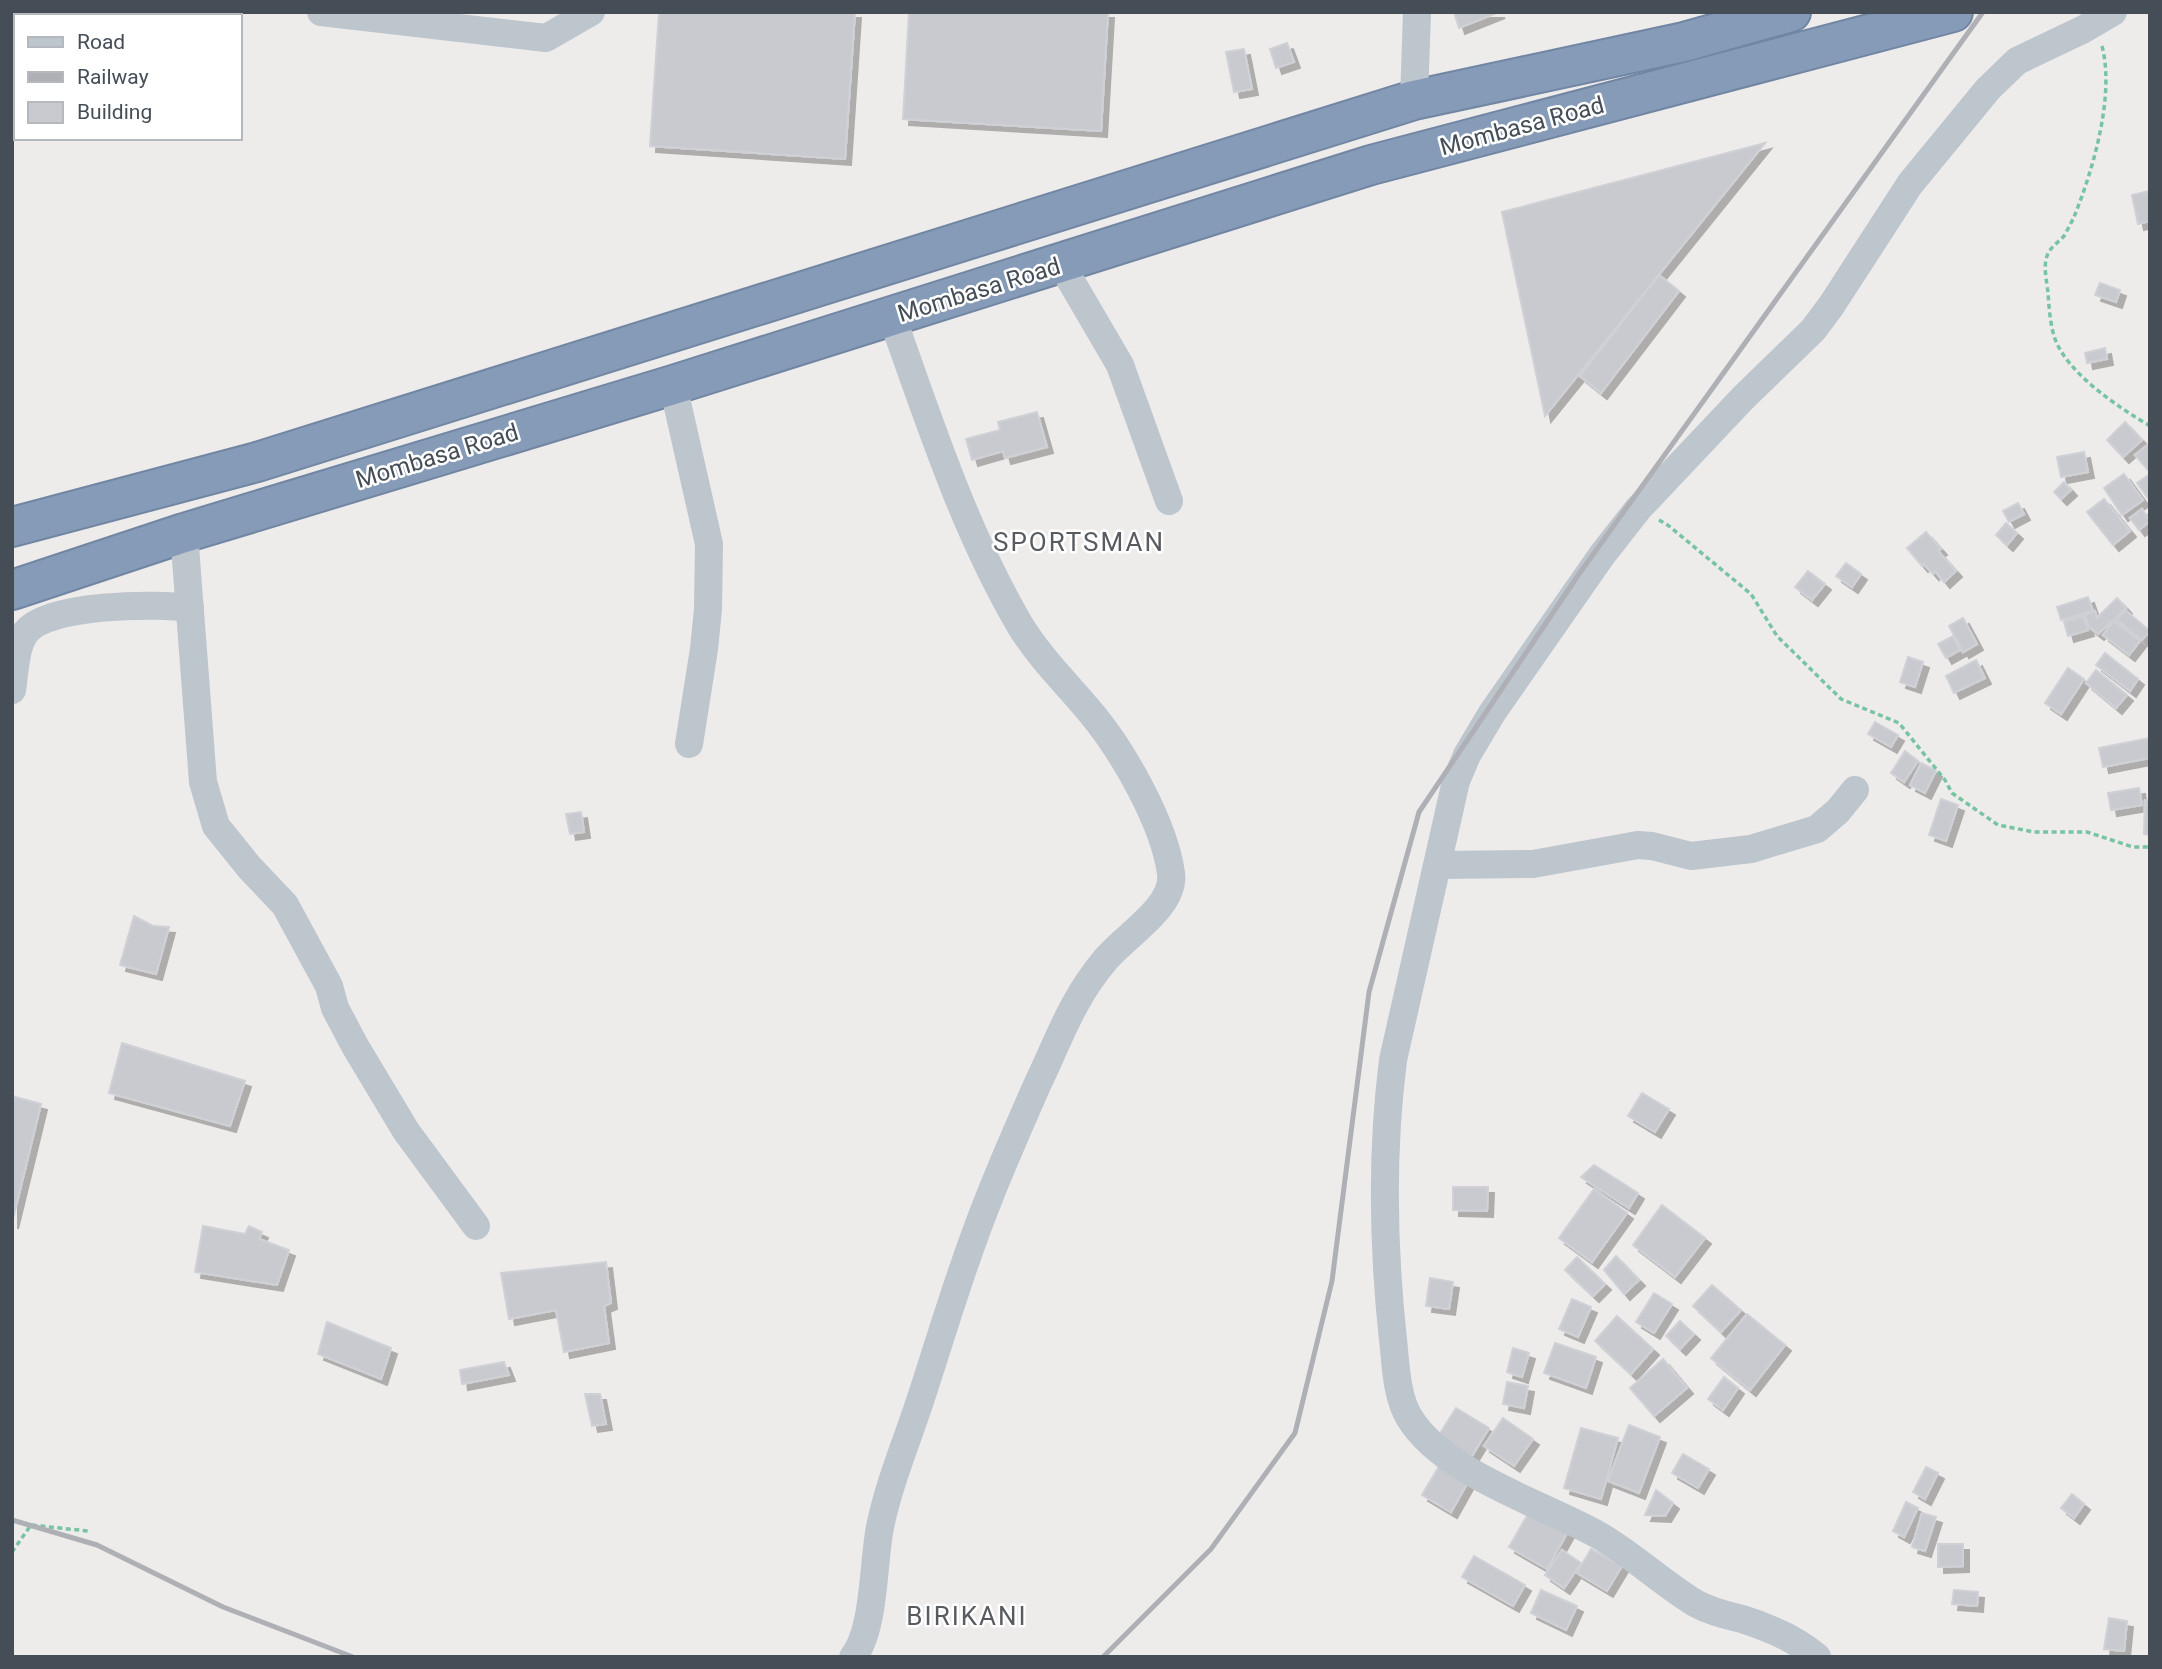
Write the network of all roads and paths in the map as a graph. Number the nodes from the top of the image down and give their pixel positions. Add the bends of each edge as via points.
1 (321, 12) edge
2 (591, 12) edge
3 (1417, 12) edge
4 (1791, 12) edge
5 (1953, 12) edge
6 (2104, 18) edge
7 (1414, 100) junction
8 (1061, 264) junction
9 (891, 317) junction
10 (673, 386) junction
11 (2150, 426) edge
12 (1169, 501) dead end
13 (1638, 509) junction
14 (12, 527) edge
15 (184, 533) junction
16 (12, 590) edge
17 (190, 608) junction
18 (12, 690) edge
19 (689, 744) dead end
20 (1855, 790) dead end
21 (2150, 847) edge
22 (1439, 865) junction
23 (475, 1226) dead end
24 (88, 1531) dead end
25 (12, 1552) edge
26 (853, 1657) edge
27 (1816, 1657) edge

1 - 2 street via 545,38
3 - 7 street
4 - 7 highway, Mombasa Road via 1684,42
5 - 8 highway, Mombasa Road via 1371,166
6 - 11 path via 2104,106 2074,218 2046,257 2050,309 2062,352 2101,393
6 - 13 street via 2017,61 1988,89 1910,184 1813,330
7 - 14 highway, Mombasa Road via 257,462
8 - 9 highway, Mombasa Road
8 - 12 street via 1120,365
9 - 10 highway, Mombasa Road
9 - 26 street via 981,552 1023,631 1125,760 1154,819 1172,886 1158,908 1108,956 1077,998 1025,1111 961,1273 894,1478 880,1526 864,1640
10 - 15 highway, Mombasa Road
10 - 19 street via 709,544 705,649
13 - 21 path via 1669,526 1751,594 1777,636 1841,699 1899,723 1952,793 1998,825 2034,832 2087,832 2133,847
13 - 22 street via 1533,653 1467,755 1451,802
15 - 16 highway, Mombasa Road
15 - 17 street
17 - 18 street via 73,610 44,620 27,629 20,641
17 - 23 street via 203,782 216,826 285,905 355,1046 406,1131
20 - 22 street via 1817,829 1751,849 1690,856 1638,845 1533,864
22 - 27 street via 1393,1060 1388,1102 1384,1212 1388,1291 1398,1385 1409,1417 1430,1443 1461,1465 1615,1545 1695,1604 1754,1623
24 - 25 path via 31,1525

